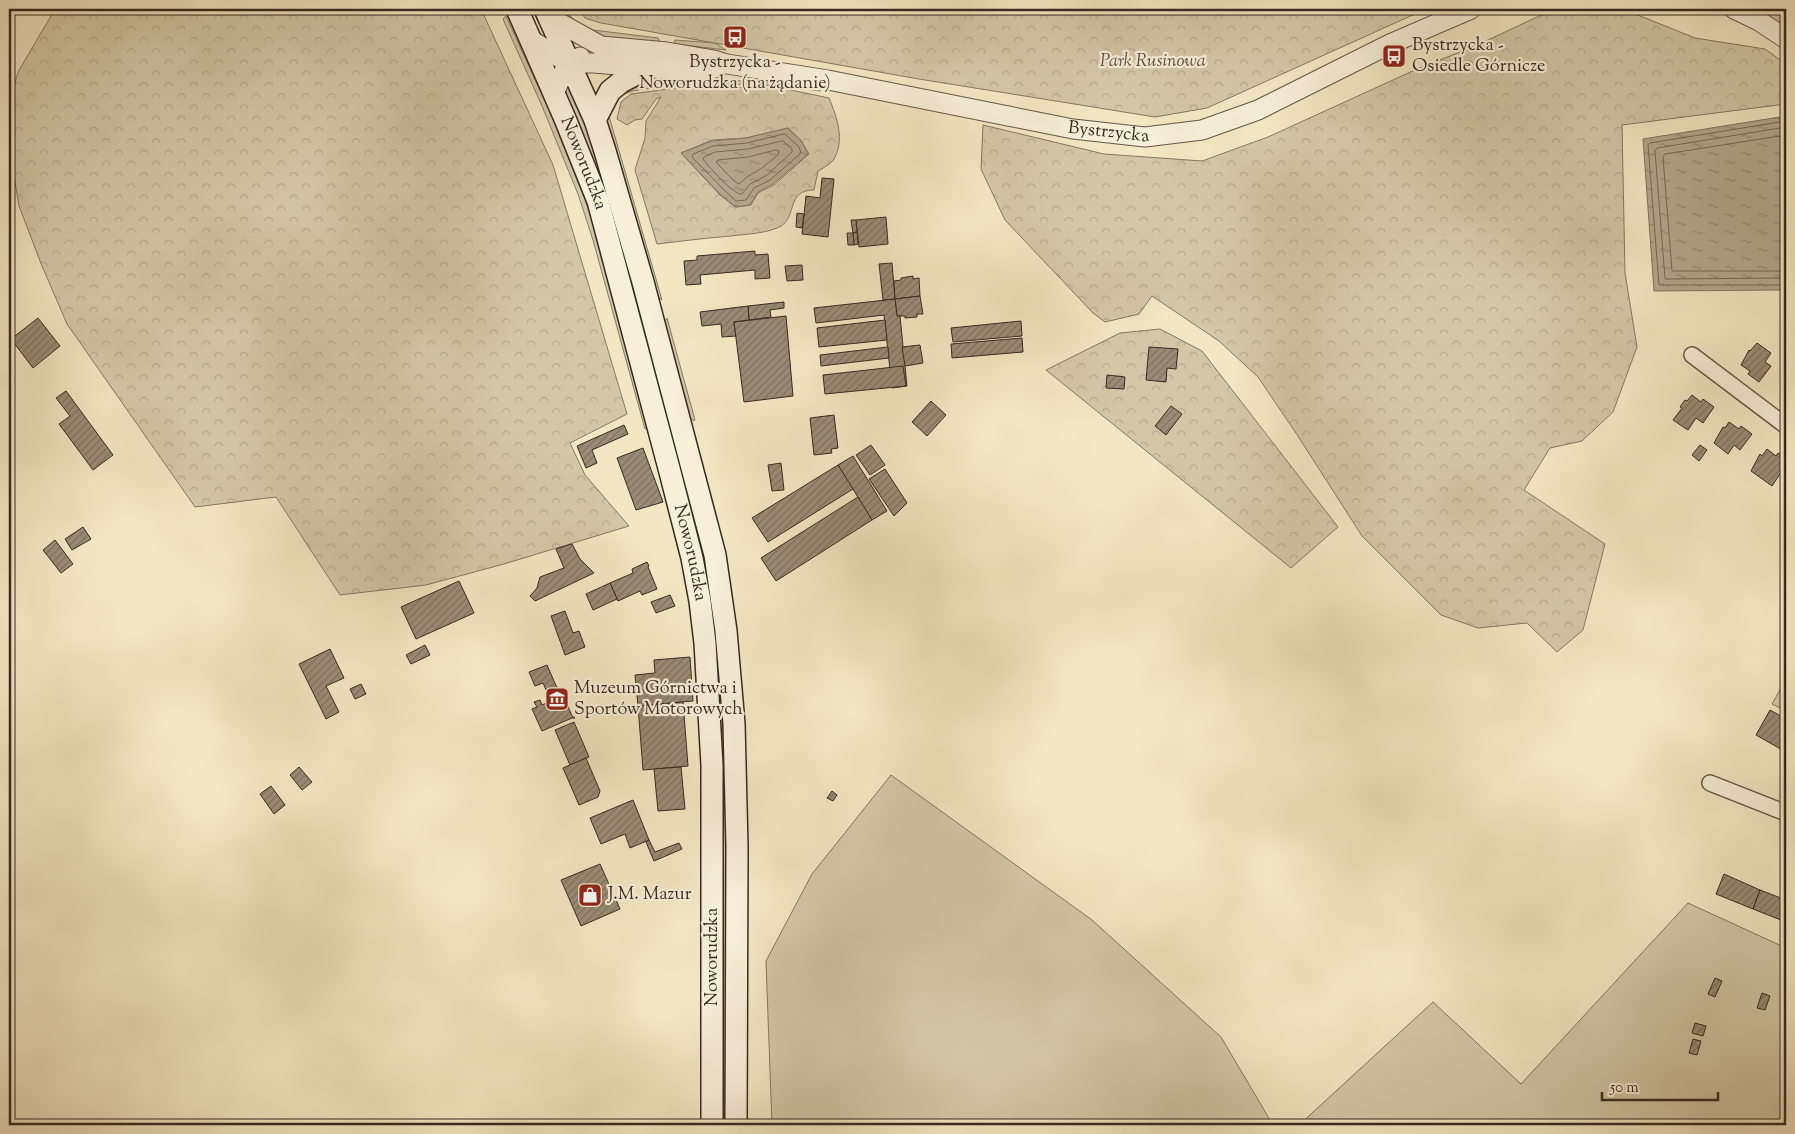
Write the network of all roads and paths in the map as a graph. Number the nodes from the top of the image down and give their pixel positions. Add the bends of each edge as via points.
1 (517, 9) edge
2 (1470, 9) edge
3 (1734, 9) edge
4 (547, 13) edge
5 (532, 40) junction
6 (1786, 40) edge
7 (600, 46) junction
8 (568, 63) junction
9 (726, 64) junction
10 (648, 68) junction
11 (554, 93) junction
12 (595, 120) junction
13 (1692, 355) dead end
14 (1786, 426) edge
15 (1710, 783) dead end
16 (1786, 813) edge
17 (737, 1123) edge
18 (712, 1125) edge

1 - 5 main road, Noworudzka
2 - 9 street, Bystrzycka via 1390,44 1258,110 1202,130 1145,137 1073,129 828,80
3 - 6 street
4 - 7 street, Bystrzycka
4 - 8 main road, Noworudzka
5 - 8 street
5 - 11 main road, Noworudzka
7 - 8 street
7 - 9 street, Bystrzycka via 667,52
8 - 10 street, Bystrzycka
8 - 11 street
8 - 12 main road, Noworudzka
9 - 10 street, Bystrzycka via 708,70
10 - 12 main road via 610,90
11 - 18 main road, Noworudzka via 598,201 692,558 700,600 712,766
12 - 17 main road, Noworudzka via 643,282 701,501 726,630 734,724 737,846
13 - 14 street
15 - 16 street

